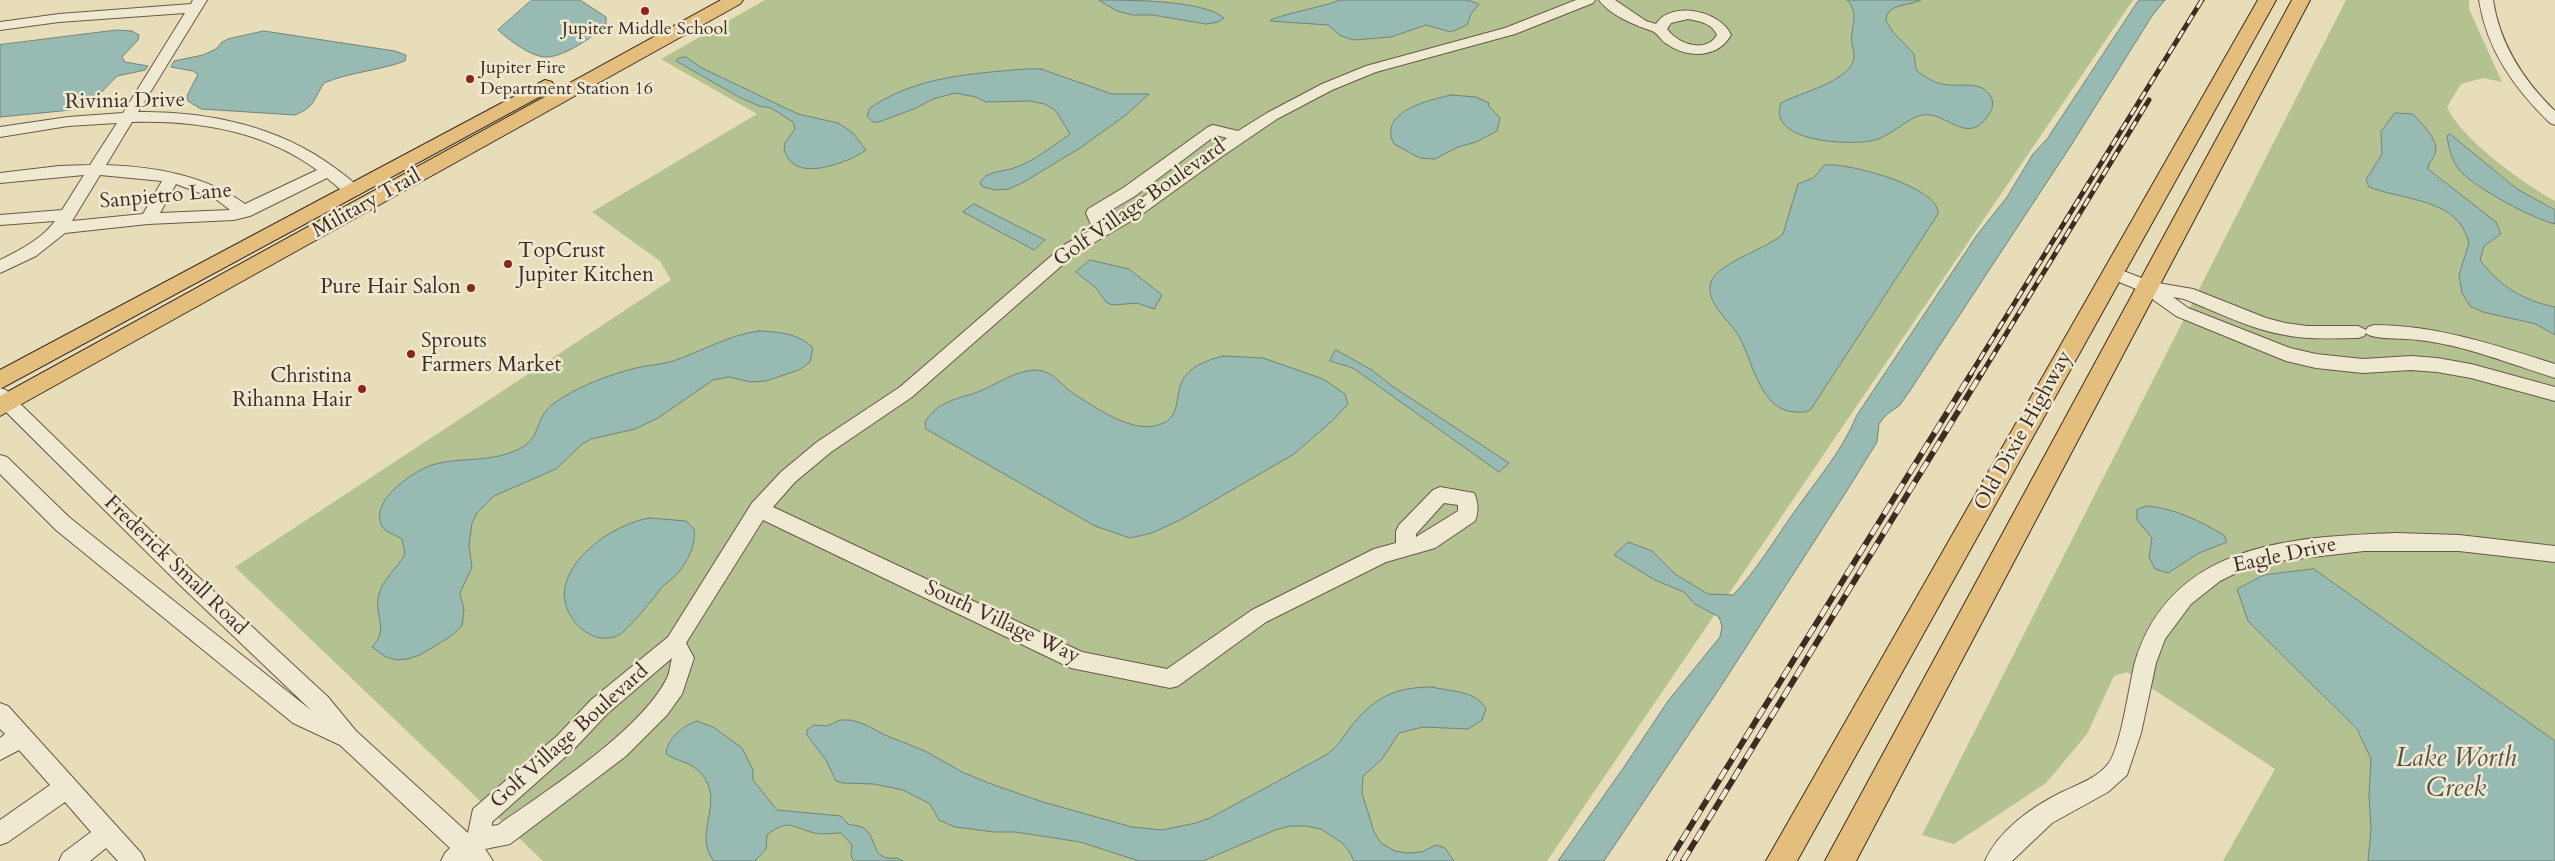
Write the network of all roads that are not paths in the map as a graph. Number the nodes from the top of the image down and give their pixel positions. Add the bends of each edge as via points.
1 (703, 0) edge
2 (734, 0) edge
3 (1588, 0) edge
4 (1606, 0) edge
5 (2266, 0) edge
6 (2301, 0) edge
7 (2486, 0) edge
8 (197, 4) edge
9 (0, 26) edge
10 (1660, 29) dead end
11 (125, 118) junction
12 (2555, 120) edge
13 (0, 132) edge
14 (462, 141) junction
15 (95, 169) junction
16 (328, 171) junction
17 (171, 179) junction
18 (3, 181) edge
19 (353, 191) junction
20 (244, 212) junction
21 (148, 219) junction
22 (0, 220) edge
23 (63, 222) junction
24 (0, 267) edge
25 (2113, 273) junction
26 (2147, 287) junction
27 (2307, 332) junction
28 (2444, 338) junction
29 (2326, 362) junction
30 (2533, 364) junction
31 (2455, 368) junction
32 (2555, 371) edge
33 (0, 380) edge
34 (2537, 389) junction
35 (2555, 394) edge
36 (3, 402) edge
37 (0, 462) edge
38 (759, 509) junction
39 (1406, 548) dead end
40 (2555, 554) edge
41 (675, 643) junction
42 (0, 713) edge
43 (20, 736) junction
44 (348, 738) junction
45 (0, 750) edge
46 (66, 787) junction
47 (0, 834) edge
48 (108, 834) junction
49 (470, 852) edge
50 (71, 861) edge
51 (133, 861) edge
52 (1781, 861) edge
53 (1840, 861) edge
54 (1997, 861) edge

1 - 14 main road, Military Trail
2 - 14 main road, Military Trail
3 - 38 street, Golf Village Boulevard via 1510,31 1371,69 1293,103 1240,136 1132,213 1070,249 906,392 808,458
4 - 10 street via 1642,24
5 - 25 main road, Old Dixie Highway
6 - 26 main road, Old Dixie Highway
7 - 12 street via 2493,30 2508,64
8 - 9 street
8 - 11 street
11 - 13 street, Rivinia Drive
11 - 15 street
11 - 16 street, Rivinia Drive via 171,118 245,131 280,141 306,154
14 - 19 main road, Military Trail
14 - 36 main road, Military Trail
15 - 17 street
15 - 18 street
15 - 23 street
16 - 19 street, Rivinia Drive
16 - 20 street, Sanpietro Lane
17 - 20 street via 214,192
17 - 21 street
19 - 33 main road, Military Trail
20 - 21 street, Sanpietro Lane
21 - 23 street, Sanpietro Lane
22 - 23 street, Sanpietro Lane
23 - 24 street via 47,242
25 - 26 street
25 - 52 main road, Old Dixie Highway
26 - 27 street via 2187,293 2262,323
26 - 29 street via 2182,312 2286,354
26 - 53 main road, Old Dixie Highway
27 - 28 street via 2397,330
27 - 29 street
28 - 30 street
28 - 31 street
29 - 31 street via 2363,366 2411,363
30 - 32 street
30 - 34 street
31 - 34 street
34 - 35 street
36 - 44 street, Frederick Small Road via 320,704
37 - 44 street, Frederick Small Road via 63,524 301,716
38 - 39 street, South Village Way via 1079,660 1170,678 1260,616 1380,556
38 - 41 street, Golf Village Boulevard
40 - 54 street, Eagle Drive via 2460,542 2370,541 2286,551 2224,568 2193,588 2155,636 2148,654 2131,734 2119,768 2092,788 2041,817
41 - 49 street, Golf Village Boulevard via 599,707 565,743 481,817
41 - 49 street, Golf Village Boulevard via 683,658 675,686 652,715 614,752 502,836
42 - 43 street
43 - 45 street
43 - 46 street
44 - 49 street, Frederick Small Road
46 - 47 street
46 - 48 street
48 - 50 street
48 - 51 street

